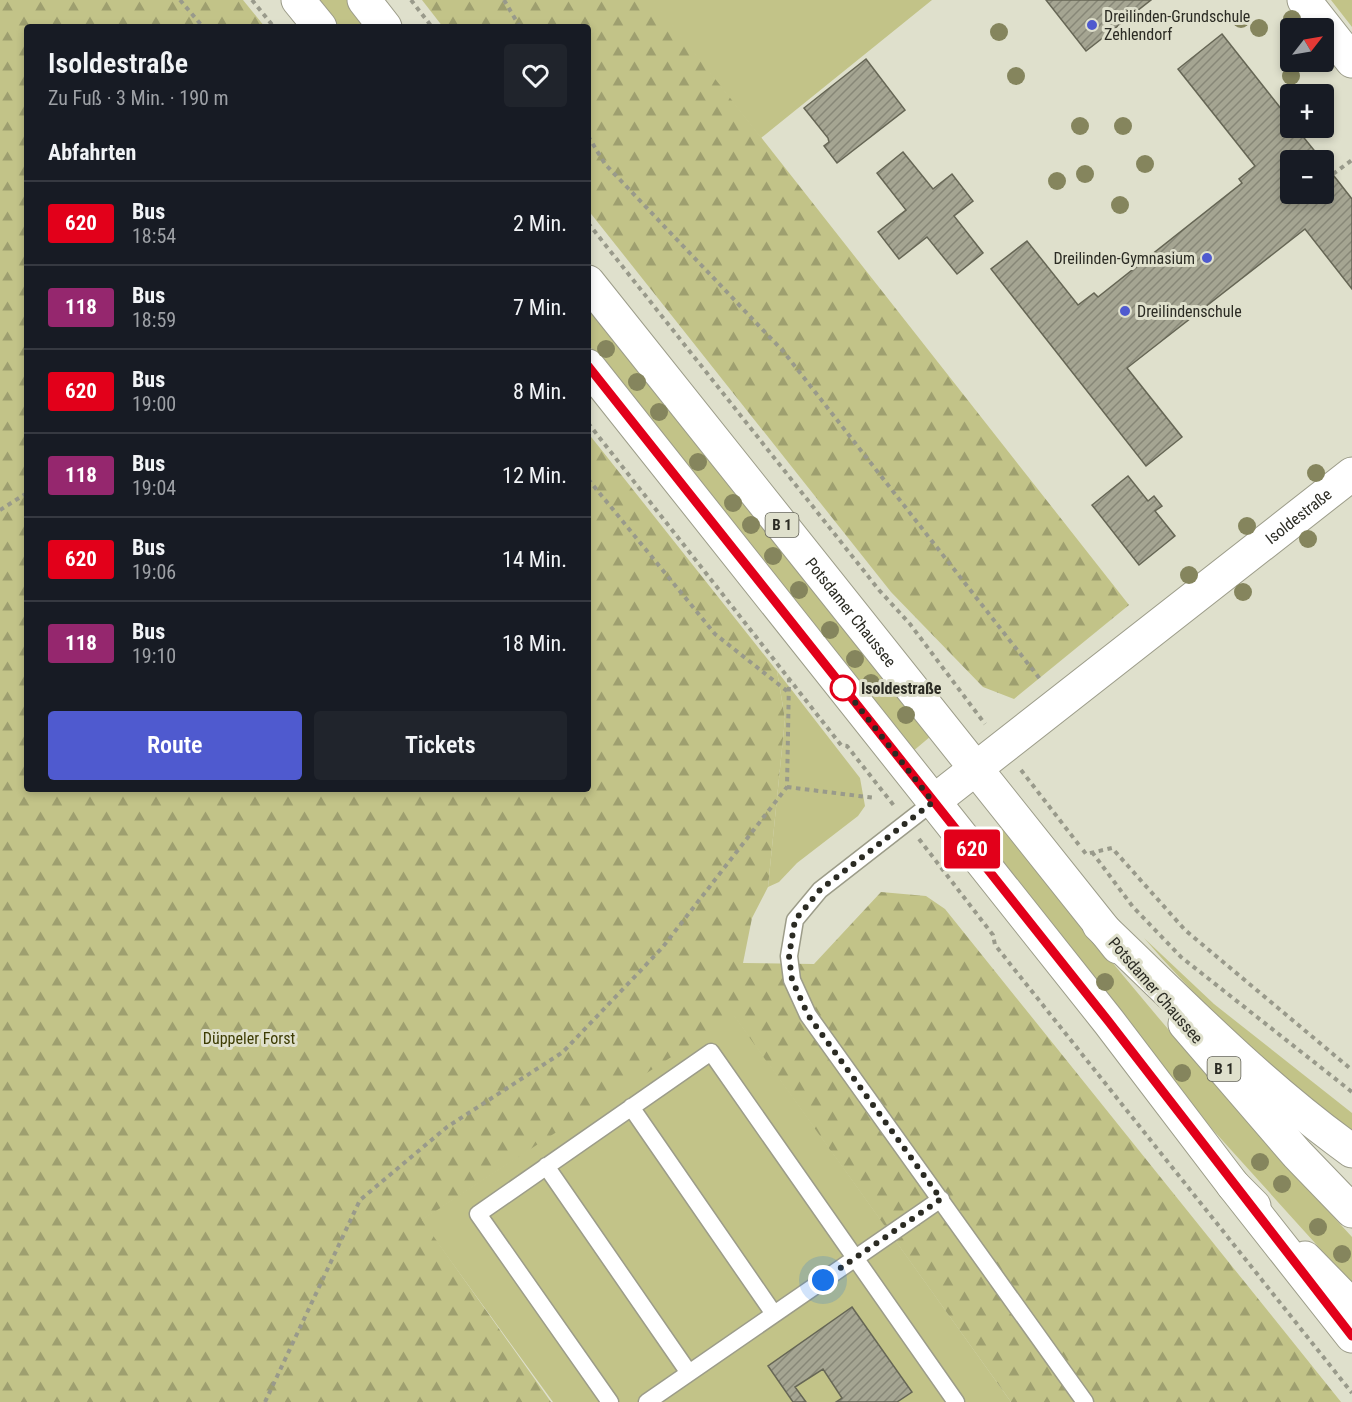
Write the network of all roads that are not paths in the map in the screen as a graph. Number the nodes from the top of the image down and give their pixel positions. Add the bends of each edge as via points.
1 (298, 0) edge
2 (364, 0) edge
3 (1304, 0) edge
4 (318, 24) edge
5 (383, 24) edge
6 (1352, 61) edge
7 (591, 286) edge
8 (591, 370) edge
9 (1352, 474) edge
10 (976, 768) junction
11 (933, 802) junction
12 (1100, 925) junction
13 (631, 1107) junction
14 (1352, 1151) edge
15 (546, 1167) junction
16 (1233, 1185) junction
17 (941, 1199) junction
18 (1352, 1211) edge
19 (855, 1258) junction
20 (1352, 1306) edge
21 (774, 1314) junction
22 (1352, 1336) edge
23 (689, 1373) junction
24 (610, 1402) edge
25 (647, 1402) edge
26 (956, 1402) edge
27 (1085, 1402) edge

1 - 4 main road
2 - 5 main road
3 - 6 main road
7 - 10 main road, Potsdamer Chaussee / B 1
8 - 11 main road
9 - 10 main road, Isoldestraße
10 - 11 main road, Isoldestraße
10 - 12 main road, Potsdamer Chaussee / B 1
11 - 16 main road
11 - 17 lane via 820,890 795,920 789,956 792,980 808,1015
12 - 14 main road via 1241,1059 1317,1126
12 - 18 main road, Potsdamer Chaussee / B 1
13 - 15 lane
13 - 19 lane via 711,1052
13 - 21 lane
15 - 23 lane
15 - 24 lane via 478,1214
16 - 20 main road
16 - 22 main road
17 - 19 lane
17 - 27 lane
19 - 21 lane
19 - 26 lane
21 - 23 lane
23 - 25 lane

